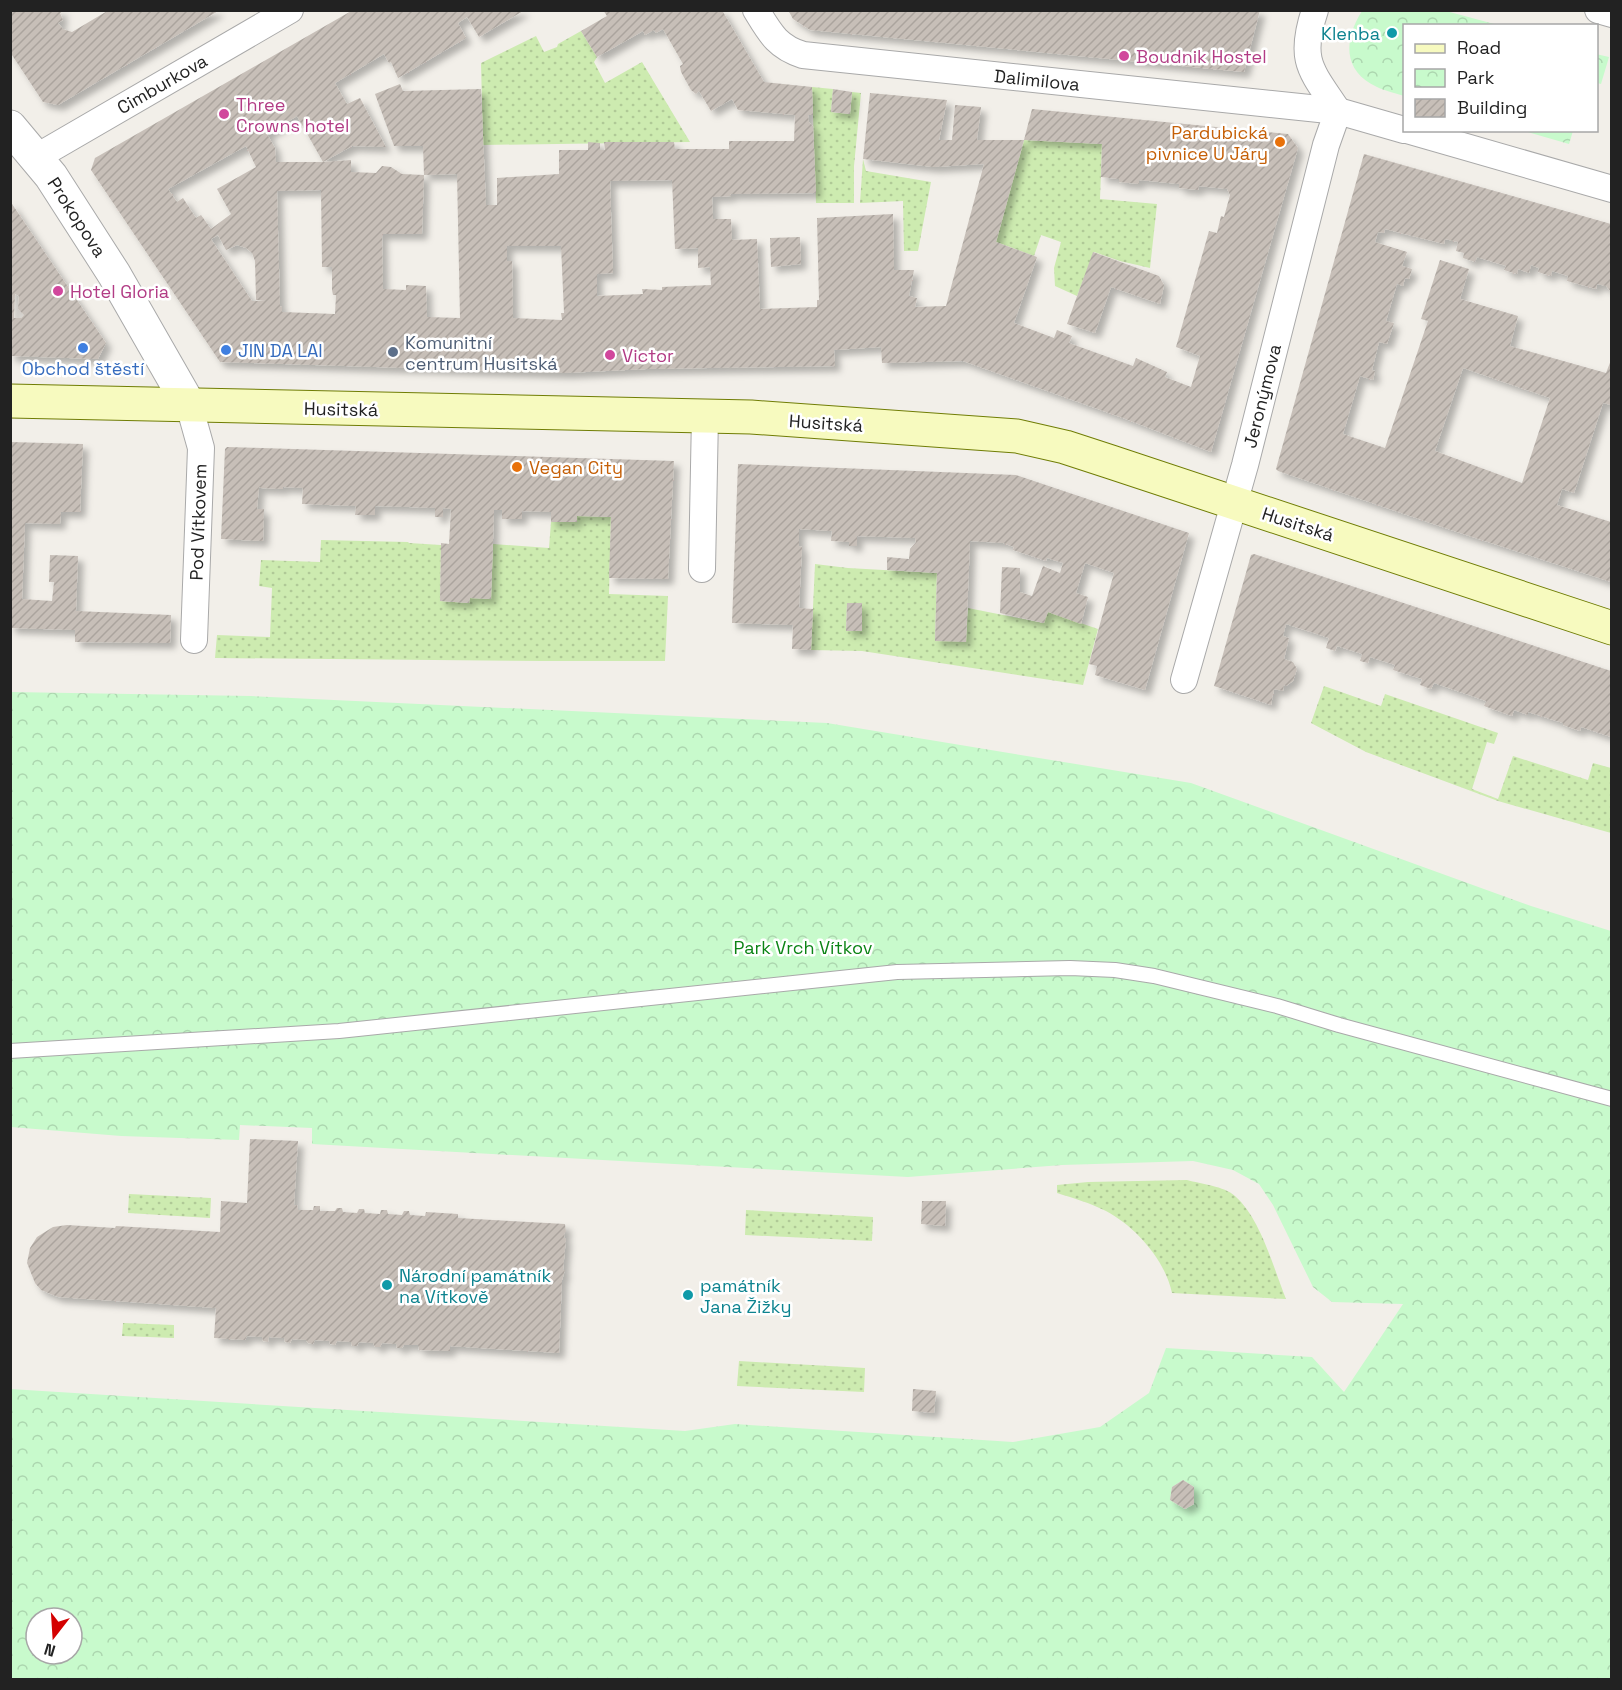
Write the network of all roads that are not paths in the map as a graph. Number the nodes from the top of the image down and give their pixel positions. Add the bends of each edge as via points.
1 (290, 10) edge
2 (756, 10) edge
3 (1316, 10) edge
4 (1598, 10) edge
5 (1611, 14) edge
6 (1338, 111) junction
7 (10, 127) edge
8 (1403, 129) edge
9 (1413, 132) edge
10 (35, 158) junction
11 (1611, 189) edge
12 (10, 401) edge
13 (189, 405) junction
14 (705, 416) junction
15 (1234, 502) junction
16 (702, 569) dead end
17 (1611, 628) edge
18 (194, 640) dead end
19 (1184, 680) dead end
20 (10, 1051) edge
21 (1611, 1100) edge

1 - 10 street, Cimburkova
2 - 6 street, Dalimilova via 776,41 787,51 803,56
3 - 6 street via 1306,44 1310,67
4 - 5 street
6 - 8 street, Dalimilova
6 - 15 street, Jeronýmova
7 - 10 street, Prokopova
9 - 11 street, Dalimilova
10 - 13 street, Prokopova via 51,176 114,274
12 - 13 main road, Husitská
13 - 14 main road, Husitská
13 - 18 street, Pod Vítkovem via 201,448
14 - 15 main road, Husitská via 1017,436 1065,447
14 - 16 street
15 - 17 main road, Husitská
15 - 19 street, Jeronýmova
20 - 21 lane via 339,1030 897,972 1070,968 1154,976 1277,1006

